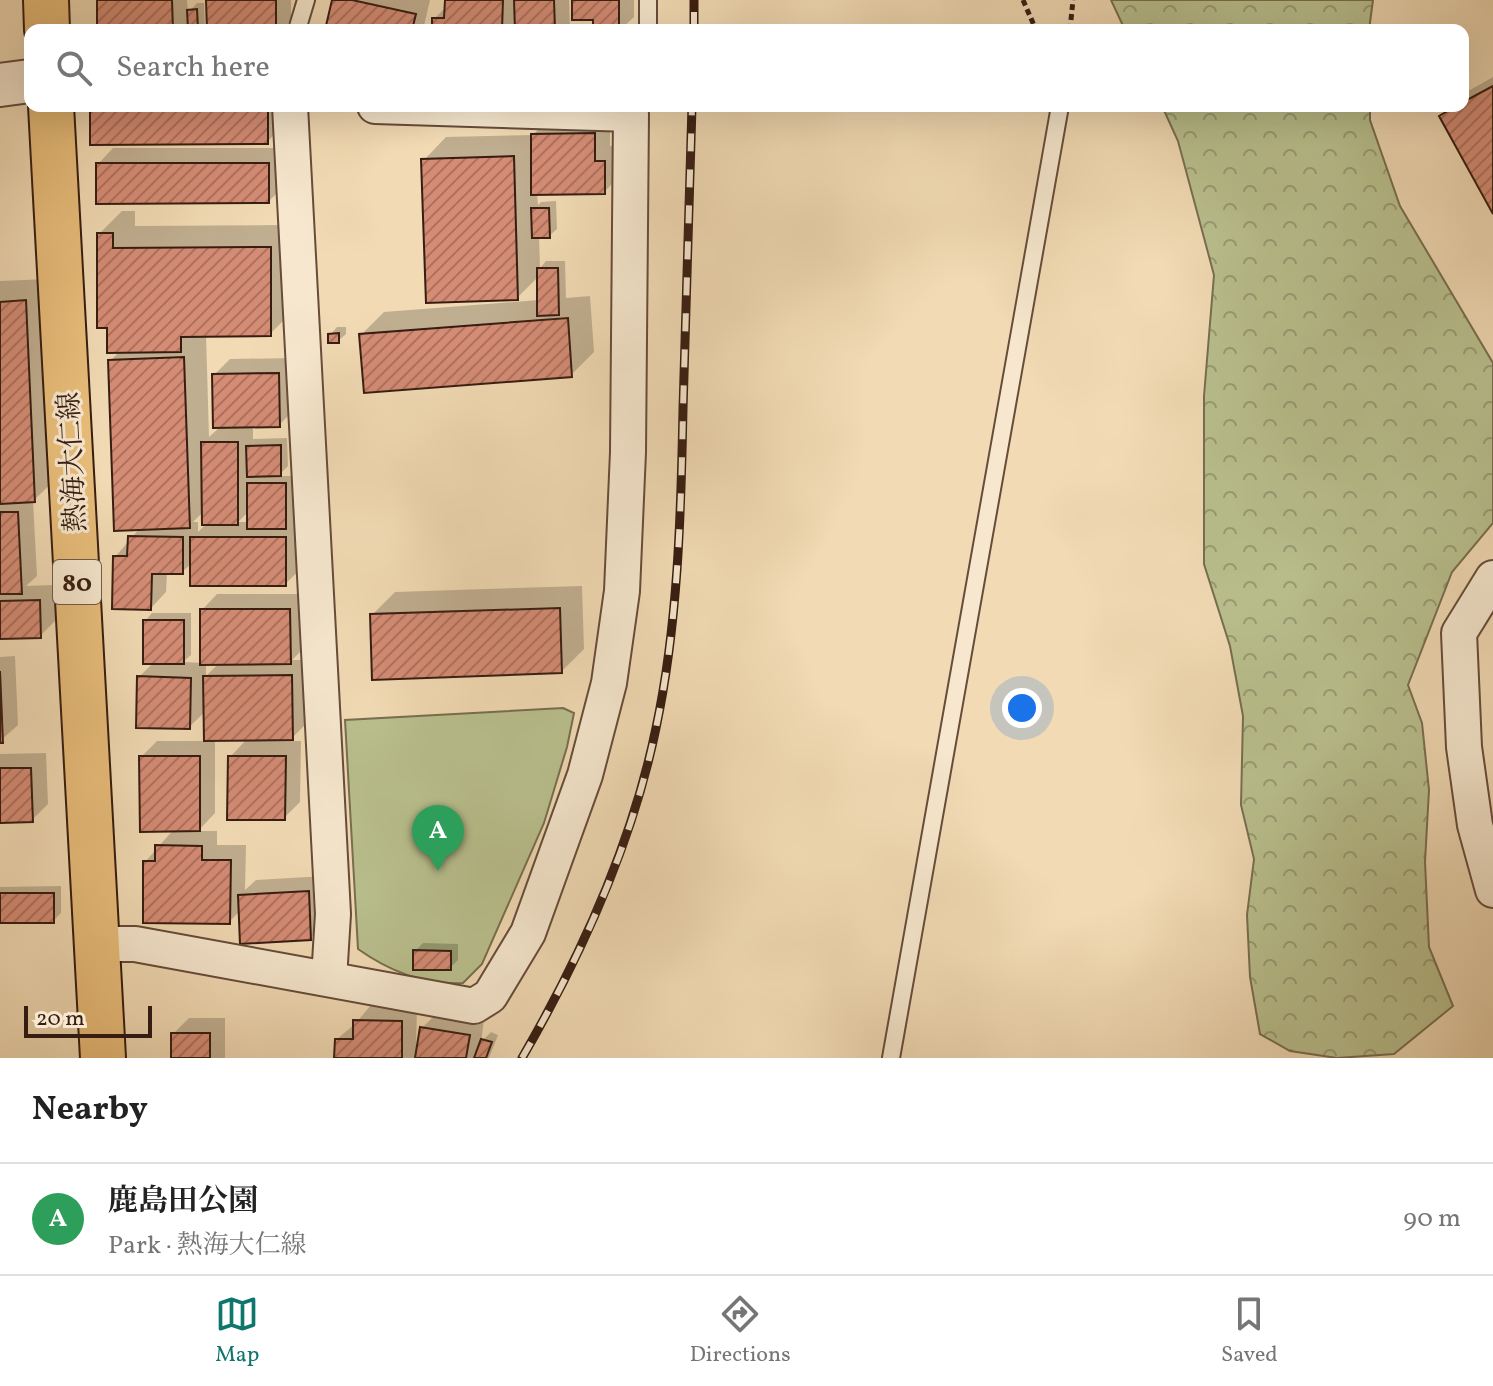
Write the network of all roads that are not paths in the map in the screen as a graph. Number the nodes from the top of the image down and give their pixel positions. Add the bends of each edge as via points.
1 (46, 0) edge
2 (306, 0) edge
3 (648, 0) edge
4 (47, 24) edge
5 (299, 24) edge
6 (648, 24) edge
7 (24, 82) edge
8 (0, 85) edge
9 (51, 112) edge
10 (290, 112) edge
11 (633, 112) edge
12 (1059, 112) edge
13 (1493, 578) edge
14 (1493, 890) edge
15 (97, 944) junction
16 (329, 979) junction
17 (103, 1058) edge
18 (891, 1058) edge

1 - 4 main road
2 - 5 lane
3 - 6 lane
7 - 8 street
9 - 15 main road, 熱海大仁線 / 80
10 - 16 street via 333,914
11 - 16 street via 622,591 609,683 585,775 528,933 490,996 474,1006
12 - 18 lane
13 - 14 street via 1459,633 1466,763 1475,825
15 - 16 street via 135,944
15 - 17 main road, 熱海大仁線 / 80

